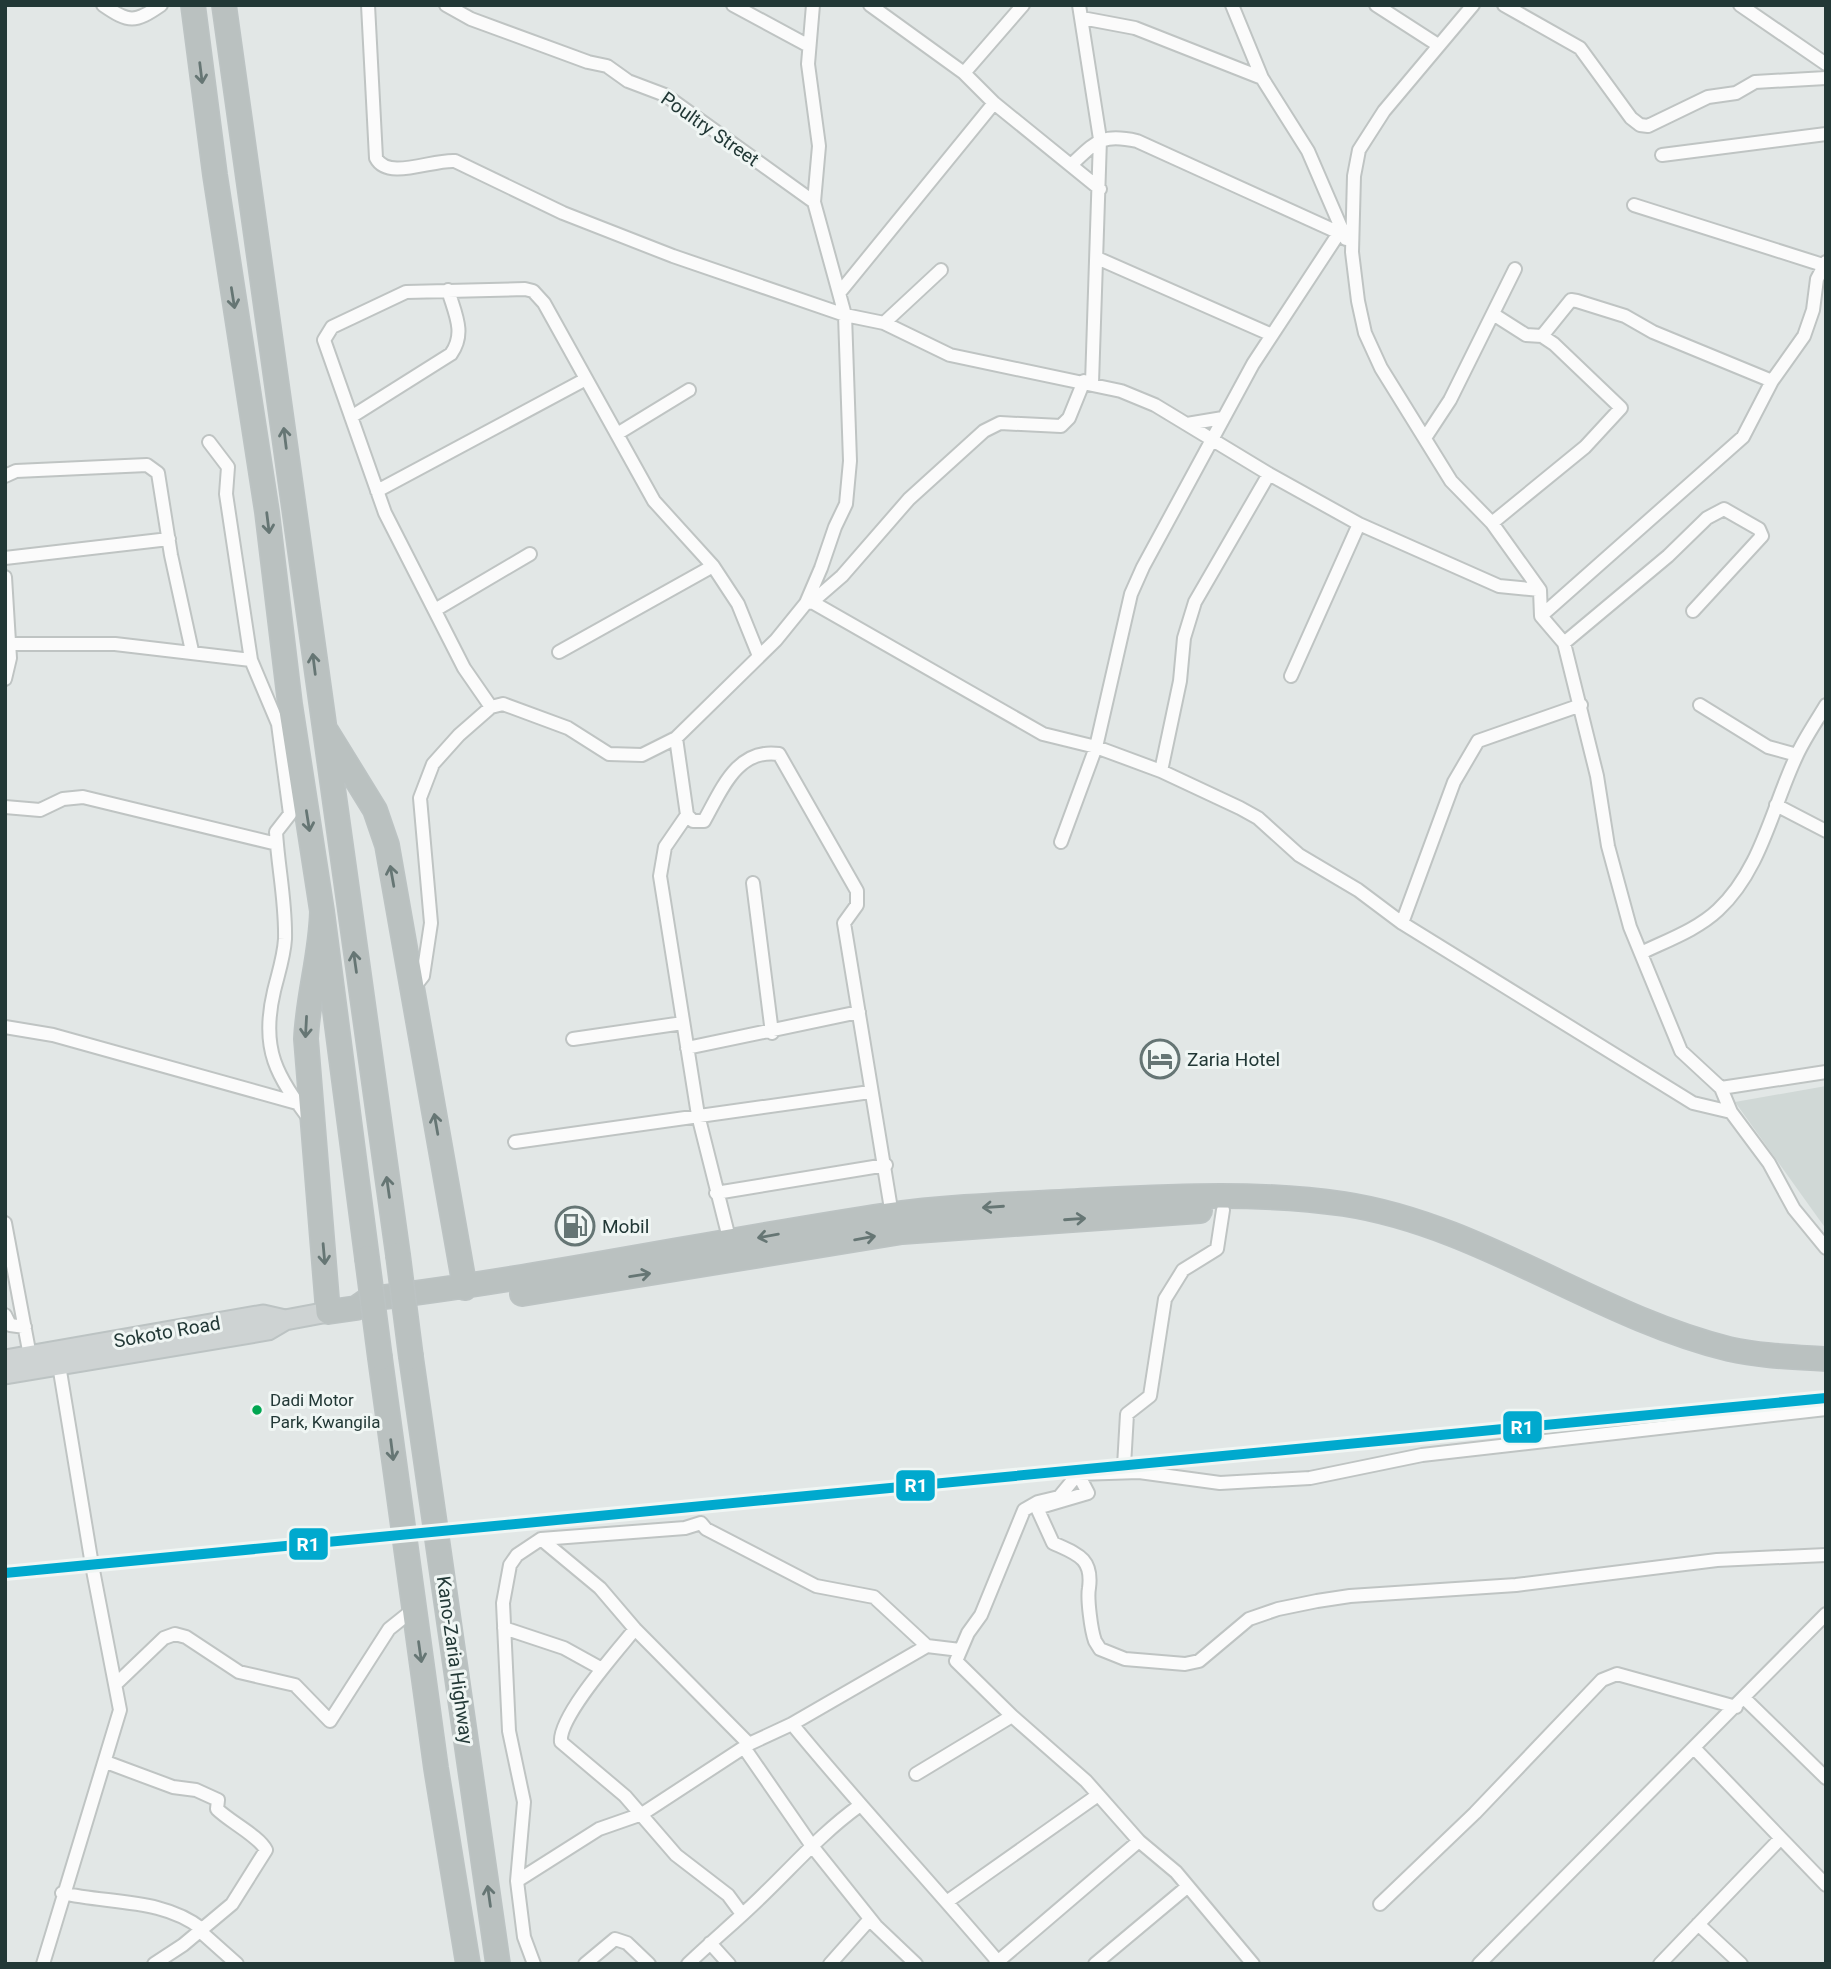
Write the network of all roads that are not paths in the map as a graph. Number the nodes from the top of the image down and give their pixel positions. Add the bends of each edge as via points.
1 (103, 5) edge
2 (162, 5) edge
3 (193, 5) edge
4 (224, 5) edge
5 (368, 5) edge
6 (446, 5) edge
7 (733, 5) edge
8 (813, 5) edge
9 (870, 5) edge
10 (1023, 5) edge
11 (1231, 5) edge
12 (1376, 5) edge
13 (1473, 5) edge
14 (1504, 5) edge
15 (1740, 5) edge
16 (1080, 12) edge
17 (1438, 45) junction
18 (809, 46) junction
19 (1826, 64) edge
20 (964, 73) junction
21 (1262, 78) junction
22 (1826, 78) edge
23 (994, 103) junction
24 (1826, 134) edge
25 (1100, 139) junction
26 (1662, 155) dead end
27 (1071, 165) junction
28 (1100, 189) junction
29 (814, 202) junction
30 (1634, 205) dead end
31 (1342, 234) junction
32 (1352, 252) junction
33 (1097, 258) junction
34 (1824, 264) edge
35 (941, 270) dead end
36 (1515, 270) dead end
37 (448, 290) junction
38 (840, 292) junction
39 (1493, 314) junction
40 (845, 315) junction
41 (884, 323) junction
42 (1272, 335) junction
43 (1542, 336) junction
44 (586, 379) junction
45 (1772, 381) junction
46 (1088, 382) junction
47 (689, 390) dead end
48 (351, 417) junction
49 (1223, 418) junction
50 (1187, 424) junction
51 (617, 434) junction
52 (1425, 438) junction
53 (1210, 440) junction
54 (209, 442) dead end
55 (1269, 474) junction
56 (5, 476) edge
57 (377, 491) junction
58 (1492, 523) junction
59 (1359, 524) junction
60 (169, 539) junction
61 (530, 554) dead end
62 (5, 558) edge
63 (713, 566) junction
64 (5, 577) edge
65 (1539, 590) junction
66 (809, 603) junction
67 (435, 610) junction
68 (1693, 611) dead end
69 (1541, 616) junction
70 (1564, 643) junction
71 (9, 644) junction
72 (192, 651) junction
73 (559, 652) dead end
74 (759, 656) junction
75 (251, 660) junction
76 (1291, 677) dead end
77 (5, 679) edge
78 (1581, 705) junction
79 (1700, 705) dead end
80 (1826, 705) edge
81 (491, 707) junction
82 (321, 715) junction
83 (676, 738) junction
84 (1097, 747) junction
85 (1797, 755) junction
86 (1161, 771) junction
87 (1776, 805) junction
88 (5, 807) edge
89 (687, 815) junction
90 (1826, 831) edge
91 (1061, 842) dead end
92 (277, 844) junction
93 (753, 883) dead end
94 (322, 911) junction
95 (1402, 923) junction
96 (1643, 952) junction
97 (412, 990) junction
98 (859, 1012) junction
99 (682, 1023) junction
100 (5, 1027) edge
101 (772, 1033) junction
102 (573, 1039) dead end
103 (687, 1048) junction
104 (369, 1055) junction
105 (341, 1059) junction
106 (1826, 1072) edge
107 (1721, 1088) junction
108 (870, 1092) junction
109 (297, 1103) junction
110 (1731, 1112) junction
111 (698, 1115) junction
112 (312, 1123) junction
113 (515, 1142) dead end
114 (886, 1165) junction
115 (716, 1193) junction
116 (1223, 1210) junction
117 (892, 1215) junction
118 (5, 1223) edge
119 (730, 1242) junction
120 (1826, 1248) edge
121 (465, 1288) junction
122 (356, 1308) junction
123 (328, 1312) junction
124 (5, 1315) edge
125 (24, 1327) junction
126 (30, 1356) junction
127 (58, 1358) junction
128 (1826, 1359) edge
129 (5, 1360) edge
130 (1826, 1373) edge
131 (5, 1374) edge
132 (1826, 1409) edge
133 (1117, 1471) junction
134 (1078, 1474) junction
135 (541, 1539) junction
136 (1826, 1555) edge
137 (414, 1609) junction
138 (1826, 1614) edge
139 (504, 1628) junction
140 (635, 1629) junction
141 (927, 1646) junction
142 (960, 1650) junction
143 (603, 1669) junction
144 (117, 1684) junction
145 (1740, 1703) junction
146 (1012, 1716) junction
147 (792, 1724) junction
148 (747, 1746) junction
149 (1695, 1749) junction
150 (106, 1762) junction
151 (916, 1774) dead end
152 (1826, 1778) edge
153 (1098, 1795) junction
154 (859, 1806) junction
155 (642, 1814) junction
156 (1780, 1839) junction
157 (1139, 1841) junction
158 (812, 1846) junction
159 (517, 1881) junction
160 (1826, 1885) edge
161 (1187, 1887) junction
162 (62, 1893) junction
163 (948, 1901) junction
164 (1380, 1904) dead end
165 (743, 1914) junction
166 (870, 1919) junction
167 (1699, 1924) junction
168 (201, 1930) junction
169 (710, 1943) junction
170 (998, 1963) edge
171 (43, 1964) edge
172 (153, 1964) edge
173 (237, 1964) edge
174 (468, 1964) edge
175 (498, 1964) edge
176 (534, 1964) edge
177 (585, 1964) edge
178 (649, 1964) edge
179 (688, 1964) edge
180 (729, 1964) edge
181 (830, 1964) edge
182 (916, 1964) edge
183 (1096, 1964) edge
184 (1253, 1964) edge
185 (1479, 1964) edge
186 (1660, 1964) edge
187 (1741, 1964) edge

1 - 2 street via 128,20 141,19
3 -> 94 highway
82 -> 4 highway, Kano-Zaria Highway
5 - 40 street via 376,158 382,166 392,169 455,161 575,218
6 - 29 street, Poultry Street via 471,19 607,66 628,81 665,95
7 - 18 street
8 - 18 street
9 - 20 street
10 - 20 street
11 - 21 street
12 - 17 street
13 - 17 street
14 - 22 street via 1580,48 1640,125 1648,126 1708,97 1736,93 1755,82
15 - 19 street
16 - 21 street via 1135,28
16 - 25 street
17 - 32 street via 1359,150
18 - 29 street via 809,84 819,146
20 - 23 street
21 - 31 street via 1308,151
23 - 27 street
23 - 38 street
24 - 26 street
25 - 27 street
25 - 28 street
25 - 31 street via 1114,136 1137,141
27 - 28 street
28 - 33 street
29 - 38 street
30 - 34 street
31 - 32 street
31 - 42 street
32 - 52 street via 1358,301 1372,352
33 - 42 street
33 - 46 street
34 - 45 street via 1804,336
35 - 41 street
36 - 39 street
37 - 44 street via 533,291
37 - 48 street via 461,332 451,354
37 - 48 street via 395,295 327,331 324,340
38 - 40 street
39 - 43 street via 1526,335
39 - 52 street via 1450,400
40 - 41 street
40 - 66 street via 850,461 846,504
41 - 46 street via 950,355
42 - 49 street
43 - 45 street via 1565,305 1577,301 1625,316
43 - 58 street via 1621,408 1585,447
44 - 51 street
44 - 57 street
45 - 69 street via 1744,436 1725,456
46 - 50 street via 1155,405
46 - 66 street via 1061,426 1000,423 984,431 909,499 842,576
47 - 51 street
48 - 57 street
49 - 50 street
49 - 53 street
50 - 53 street
51 - 63 street via 654,501
52 - 58 street via 1451,481
53 - 55 street
53 - 84 street via 1131,594
54 - 75 street via 228,467 226,494
55 - 59 street
55 - 86 street via 1195,601 1184,638
56 - 60 street via 16,471 147,465 158,473
57 - 67 street
58 - 65 street
59 - 65 street via 1499,586
59 - 76 street
60 - 62 street
60 - 72 street
61 - 67 street
63 - 73 street
63 - 74 street via 737,604
64 - 71 street
65 - 69 street
66 - 74 street
66 - 84 street via 1043,734
67 - 81 street via 464,668
68 - 70 street via 1762,536 1759,529 1724,509 1707,518
69 - 70 street
70 - 78 street
71 - 72 street via 115,644
71 - 77 street
72 - 75 street
74 - 83 street
75 - 92 street via 278,724 290,814 276,832
78 - 95 street via 1478,741 1454,782
78 - 96 street via 1608,846 1630,927
79 - 85 street via 1768,747
80 - 85 street
81 - 83 street via 513,706 568,728 621,757 642,755
81 - 97 street via 438,757 420,798 431,923 424,976
97 -> 82 highway via 382,828
104 -> 82 highway, Kano-Zaria Highway
83 - 89 street
84 - 86 street
84 - 91 street
85 - 87 street
86 - 95 street via 1258,818 1299,855
87 - 90 street
87 - 96 street via 1739,887 1689,930
88 - 92 street via 40,810 63,799 83,797
89 - 98 street via 693,821 704,821 728,778 746,759 760,751 779,754 857,891 857,905 844,923
89 - 99 street via 665,847 660,877
92 - 109 street via 285,936 270,1032 279,1079
93 - 101 street
94 - 105 highway, Kano-Zaria Highway
94 -> 112 highway via 306,1039
95 - 110 street via 1693,1103
96 - 107 street via 1681,1051
121 -> 97 highway
98 - 101 street
98 - 108 street
99 - 102 street
99 - 103 street
100 - 109 street via 53,1035
101 - 103 street
103 - 111 street
104 - 105 highway
175 -> 104 highway, Kano-Zaria Highway, bridge
105 -> 137 highway, Kano-Zaria Highway, bridge
106 - 107 street
107 - 110 street
108 - 111 street
108 - 114 street
109 - 112 street
110 - 120 street via 1769,1163 1794,1209
111 - 113 street
111 - 115 street
112 -> 123 highway
114 - 115 street
114 - 117 street
115 - 119 street
122 -> 116 highway via 369,1315 467,1303 902,1232
116 - 130 highway via 1335,1217 1396,1230 1457,1251 1651,1338 1725,1360
116 - 133 street via 1217,1249 1183,1270 1165,1299 1150,1396 1127,1414 1124,1466
117 -> 119 highway
128 -> 117 highway via 1730,1349 1696,1339 1441,1231 1344,1204 1216,1196
118 - 125 street
119 - 121 highway
121 - 122 highway via 369,1299
122 - 123 highway
123 - 127 main road, Sokoto Road via 285,1320 263,1315
124 - 125 street via 10,1325
125 - 126 street
126 - 127 main road, Sokoto Road
126 - 129 main road, Sokoto Road
127 - 131 main road
127 - 144 street
132 - 133 street via 1422,1455 1310,1478 1220,1483
133 - 134 street
134 - 136 street via 1088,1493 1037,1508 1053,1543 1088,1565 1095,1641 1110,1654 1141,1663 1199,1661 1249,1619 1317,1601 1516,1585 1717,1560
134 - 142 street via 1059,1497 1024,1510 981,1615
135 - 139 street via 510,1565
135 - 140 street via 600,1588
135 - 141 street via 701,1523 816,1586 874,1597
137 - 144 street via 389,1629 330,1721 295,1685 239,1672 175,1634 164,1638
137 -> 174 highway, Kano-Zaria Highway
138 - 145 street
139 - 143 street via 564,1648
139 - 159 street via 509,1731 524,1802
140 - 143 street
140 - 148 street
141 - 142 street
141 - 147 street
142 - 146 street via 959,1666
143 - 155 street via 567,1721 561,1742
144 - 150 street via 120,1710
145 - 149 street
145 - 152 street
145 - 164 street via 1617,1674 1602,1680
146 - 151 street
146 - 153 street
147 - 148 street
147 - 154 street
148 - 155 street
148 - 158 street
149 - 156 street
149 - 185 street
150 - 162 street
150 - 168 street via 218,1800 217,1809 266,1850 232,1904
153 - 157 street
153 - 163 street
154 - 158 street
154 - 163 street
155 - 159 street via 599,1829
155 - 165 street via 676,1855 728,1895
156 - 160 street
156 - 167 street
157 - 161 street
157 - 170 street
158 - 165 street
158 - 166 street
159 - 176 street via 524,1937
161 - 183 street
161 - 184 street
162 - 168 street via 97,1902 172,1910
162 - 171 street
163 - 170 street
165 - 169 street
166 - 181 street
166 - 182 street
167 - 186 street
167 - 187 street
168 - 172 street
168 - 173 street
169 - 179 street
169 - 180 street
177 - 178 street via 615,1939

